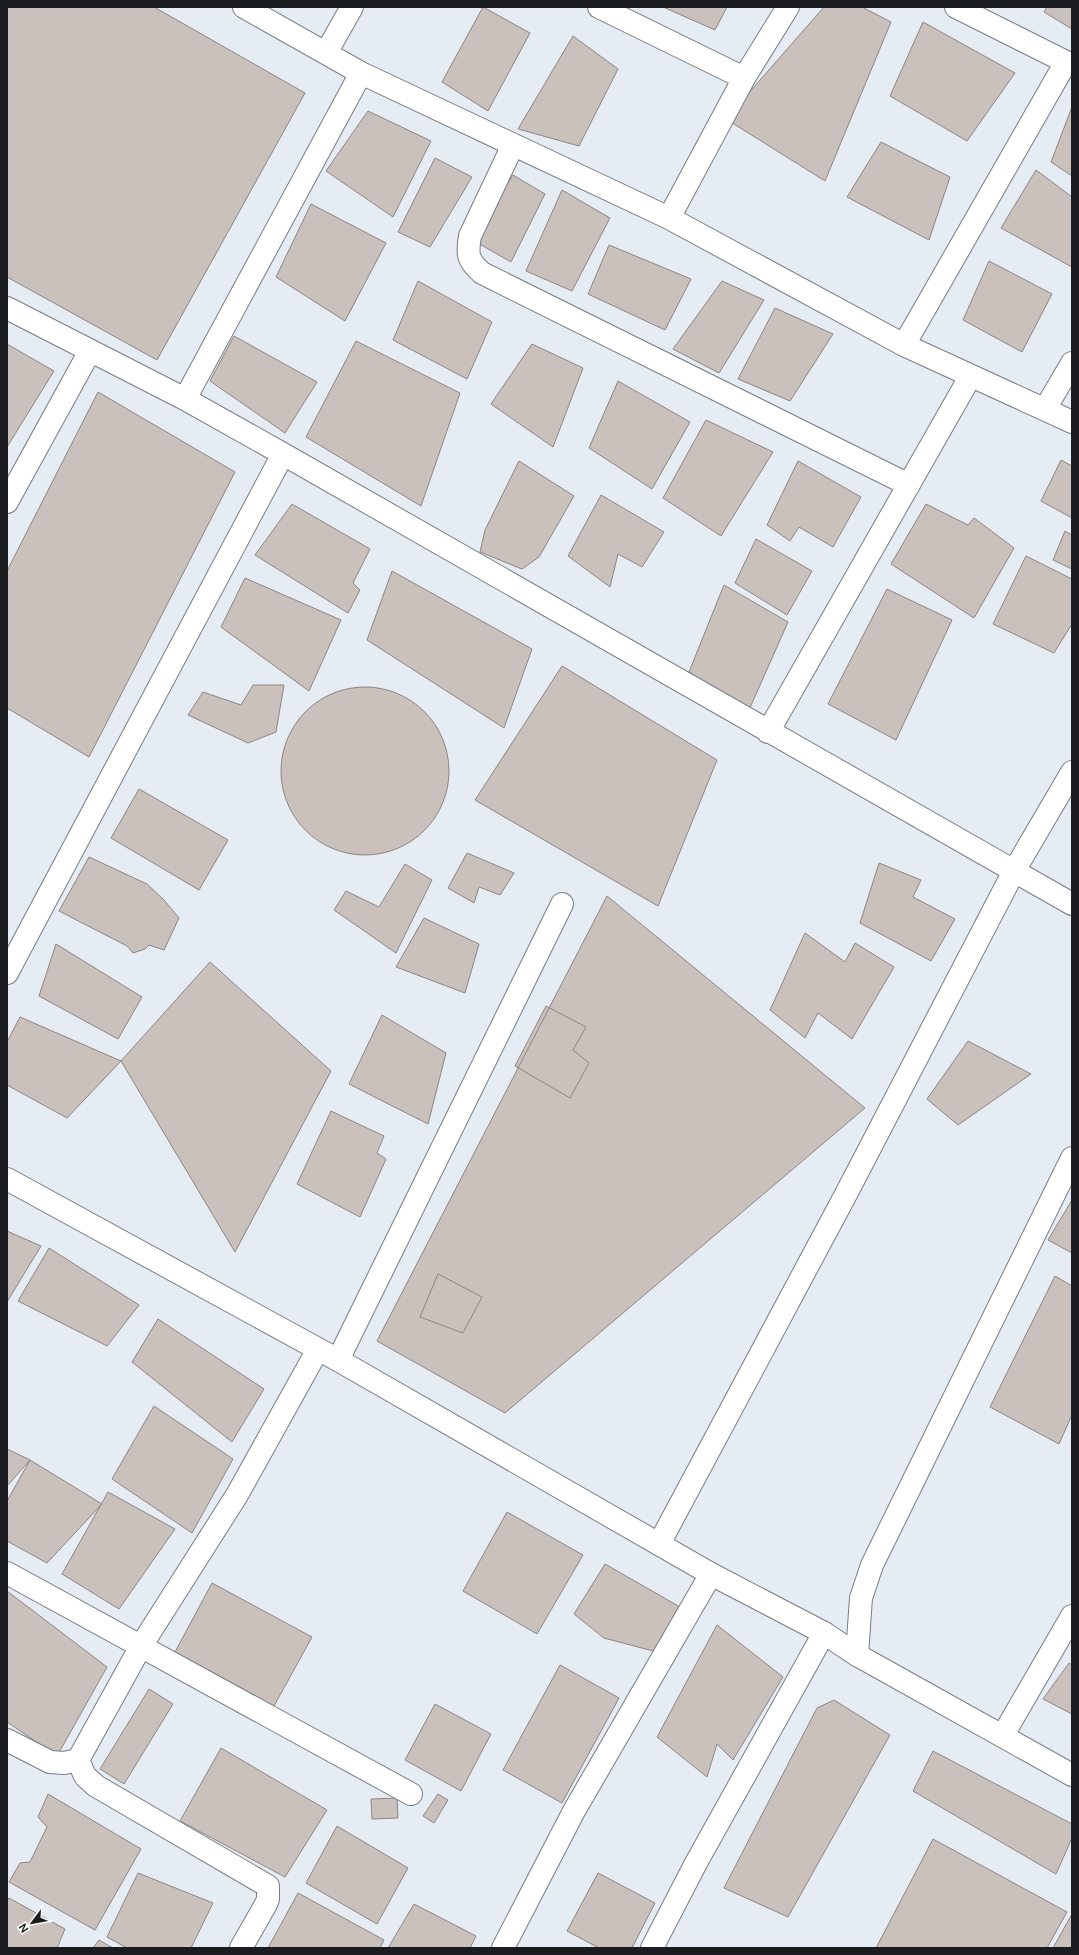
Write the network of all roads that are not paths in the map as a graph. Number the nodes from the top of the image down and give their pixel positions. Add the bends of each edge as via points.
1 (244, 7) edge
2 (352, 7) edge
3 (599, 7) edge
4 (788, 7) edge
5 (956, 7) edge
6 (326, 52) junction
7 (1069, 64) edge
8 (361, 73) junction
9 (744, 78) junction
10 (513, 145) junction
11 (669, 218) junction
12 (7, 308) edge
13 (904, 345) junction
14 (90, 351) junction
15 (1072, 363) edge
16 (970, 377) junction
17 (185, 399) junction
18 (1045, 409) junction
19 (1072, 422) edge
20 (283, 454) junction
21 (909, 485) junction
22 (7, 502) edge
23 (768, 732) junction
24 (1072, 772) edge
25 (1014, 872) junction
26 (562, 904) dead end
27 (1072, 904) edge
28 (7, 973) edge
29 (1072, 1158) edge
30 (7, 1179) edge
31 (317, 1351) junction
32 (338, 1360) junction
33 (659, 1544) junction
34 (7, 1573) edge
35 (711, 1574) junction
36 (1072, 1616) edge
37 (824, 1633) junction
38 (141, 1646) junction
39 (858, 1655) junction
40 (1002, 1736) junction
41 (7, 1740) edge
42 (78, 1760) junction
43 (1072, 1775) edge
44 (410, 1794) dead end
45 (241, 1948) edge
46 (503, 1948) edge
47 (652, 1948) edge

1 - 6 street
2 - 6 street
3 - 9 street
4 - 9 street
5 - 7 street
6 - 8 street
7 - 13 street
8 - 10 street
8 - 17 street
9 - 11 street
10 - 11 street
10 - 21 street via 470,236 467,252 472,265 482,273
11 - 13 street
12 - 14 street
13 - 16 street
14 - 17 street
14 - 22 street
15 - 18 street
16 - 18 street
16 - 21 street
17 - 20 street
18 - 19 street
20 - 23 street
20 - 28 street
21 - 23 street
23 - 25 street
24 - 25 street
25 - 27 street
25 - 33 street
26 - 32 street
29 - 39 street via 872,1565 861,1598
30 - 31 street
31 - 32 street
31 - 38 street via 237,1495
32 - 33 street
33 - 35 street
34 - 38 street
35 - 37 street
35 - 46 street via 574,1811
36 - 40 street
37 - 39 street
37 - 47 street via 696,1863
38 - 42 street
38 - 44 street
39 - 40 street
40 - 43 street
41 - 42 street via 50,1762
42 - 45 street via 85,1776 96,1786 268,1886 266,1904

